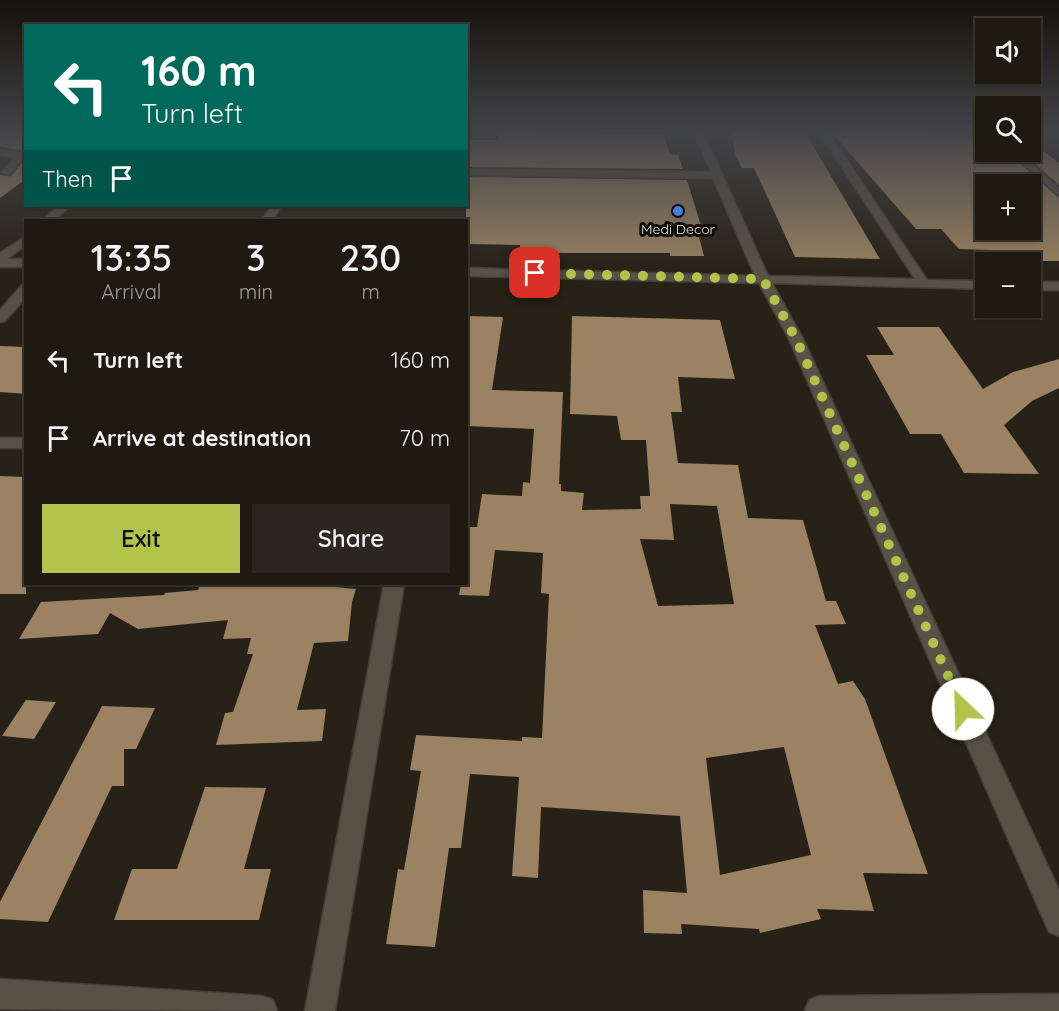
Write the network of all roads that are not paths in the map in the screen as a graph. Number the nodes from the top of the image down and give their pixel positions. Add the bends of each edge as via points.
1 (721, 179) edge
2 (854, 179) edge
3 (1044, 179) edge
4 (1059, 193) edge
5 (64, 207) edge
6 (49, 219) edge
7 (24, 241) edge
8 (0, 261) edge
9 (24, 263) edge
10 (468, 272) edge
11 (763, 279) junction
12 (924, 284) junction
13 (975, 285) edge
14 (1041, 286) edge
15 (1059, 286) edge
16 (24, 290) edge
17 (0, 318) edge
18 (0, 443) edge
19 (24, 443) edge
20 (394, 585) edge
21 (1059, 922) edge
22 (0, 994) edge
23 (1059, 1009) edge
24 (262, 1011) edge
25 (320, 1011) edge
26 (820, 1011) edge

1 - 11 street
2 - 12 street
3 - 4 street
5 - 6 street
7 - 8 street
8 - 9 street
10 - 11 street
11 - 12 street
11 - 21 street via 796,339
12 - 13 street
14 - 15 street
16 - 17 street
18 - 19 street
20 - 25 street
22 - 24 street
23 - 26 street

